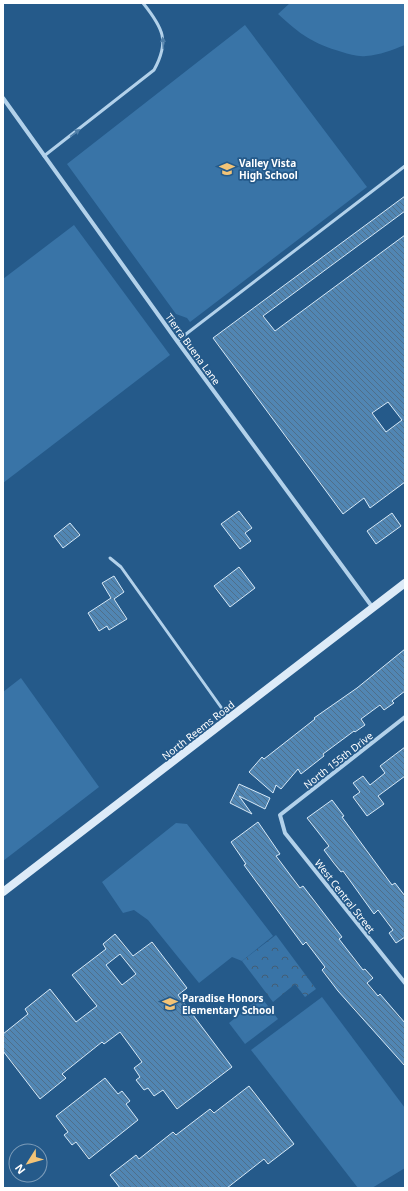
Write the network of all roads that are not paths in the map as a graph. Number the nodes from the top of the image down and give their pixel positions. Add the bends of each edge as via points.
1 (143, 3) edge
2 (3, 98) edge
3 (44, 156) junction
4 (405, 166) edge
5 (176, 340) junction
6 (110, 558) dead end
7 (405, 583) edge
8 (373, 608) junction
9 (405, 717) edge
10 (229, 719) junction
11 (280, 815) joint
12 (3, 892) edge
13 (405, 983) edge

3 -> 1 lane via 154,70 163,50 162,35
2 - 3 street, Tierra Buena Lane
3 - 5 street, Tierra Buena Lane
4 - 5 lane
5 - 8 street, Tierra Buena Lane
6 - 10 lane via 121,567
7 - 8 main road, North Reems Road
8 - 10 main road, North Reems Road
9 - 11 street, North 155th Drive
10 - 12 main road, North Reems Road
11 - 13 street, West Central Street via 285,832

